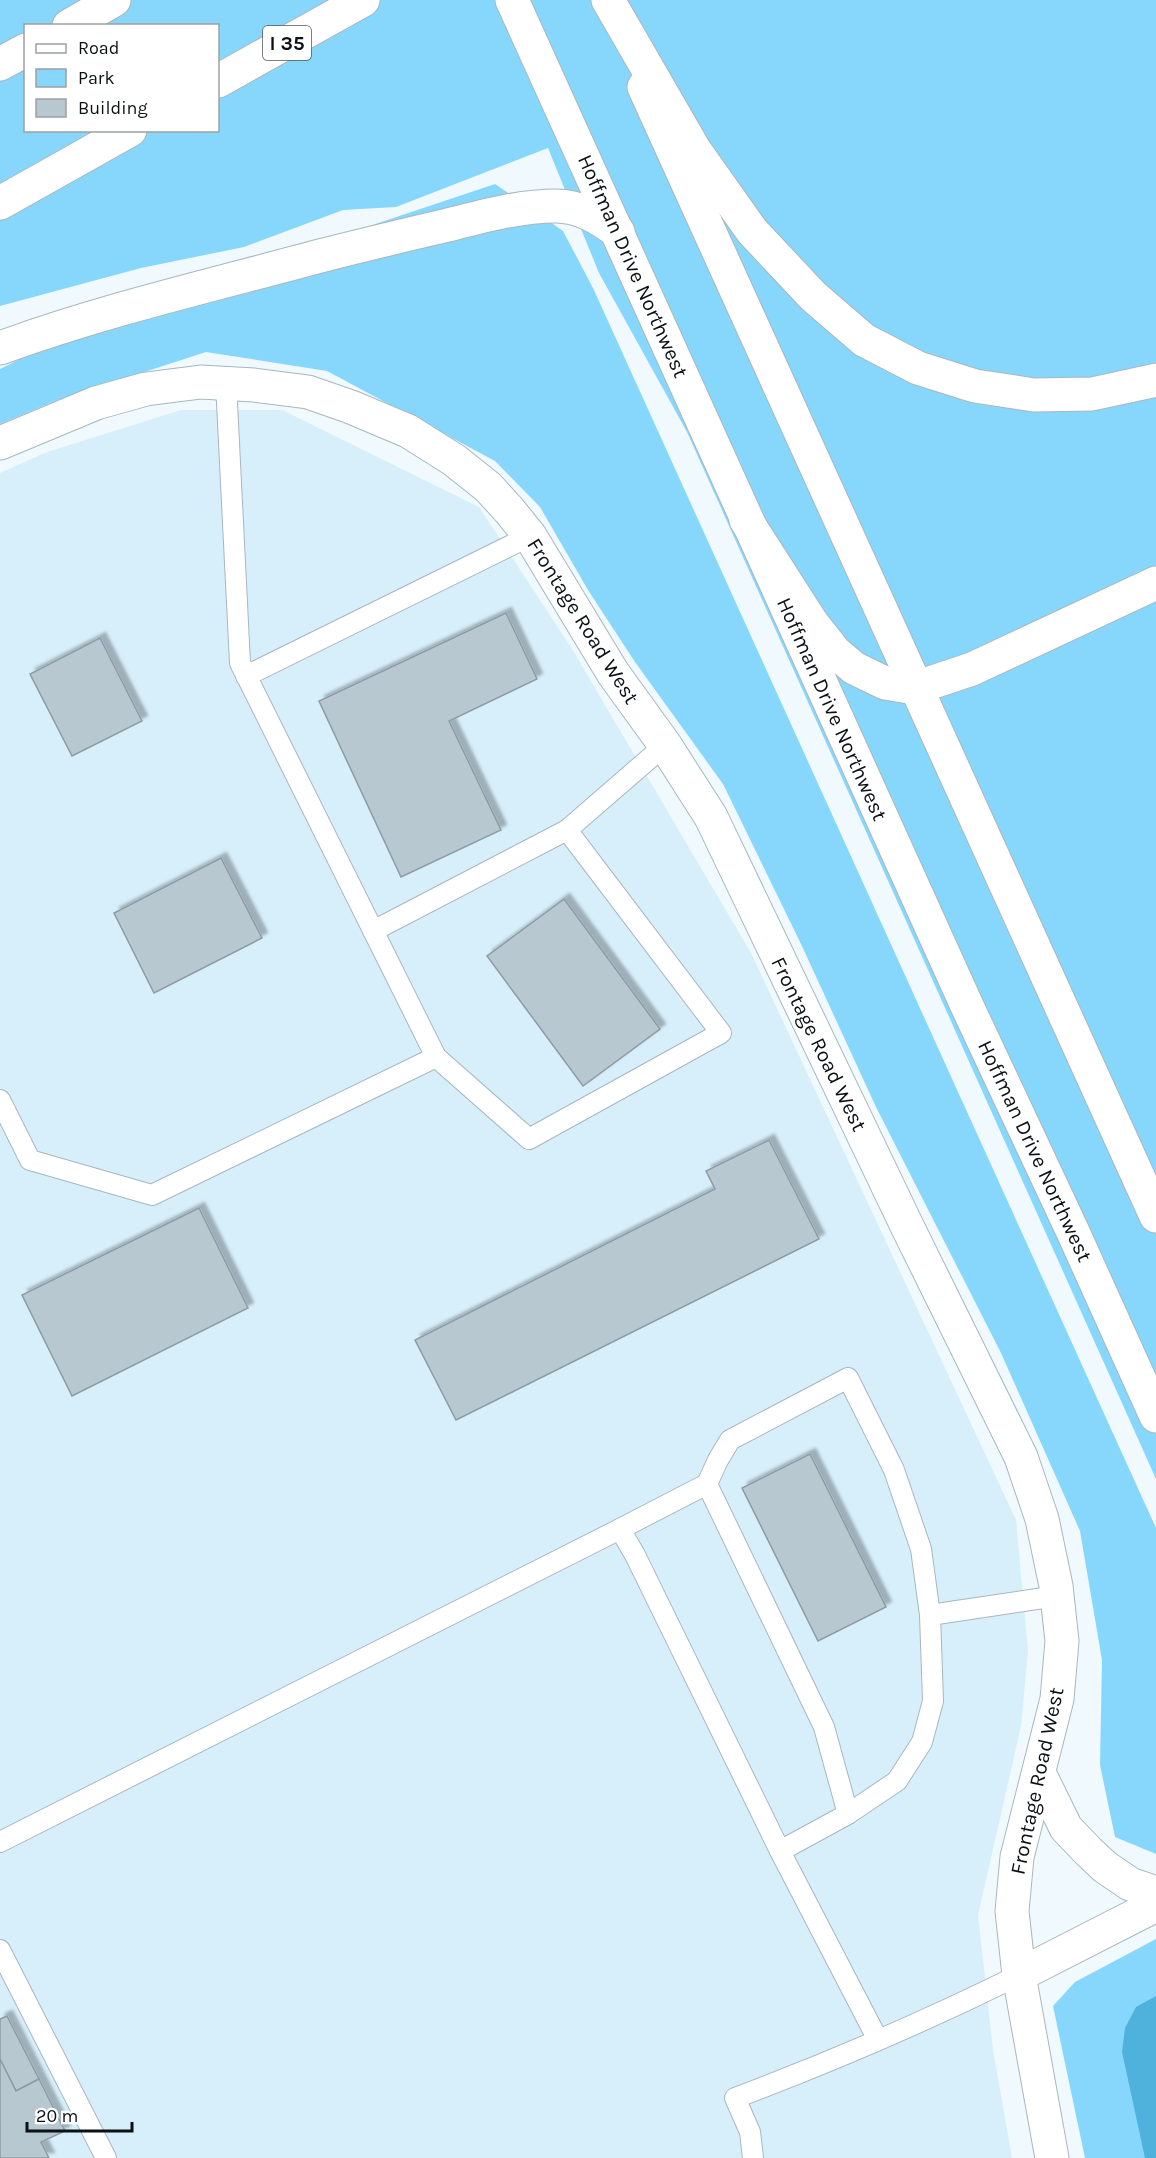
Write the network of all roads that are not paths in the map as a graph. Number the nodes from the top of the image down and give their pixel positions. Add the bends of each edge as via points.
1 (114, 0) edge
2 (512, 0) edge
3 (606, 0) edge
4 (360, 2) edge
5 (72, 24) edge
6 (24, 51) edge
7 (0, 64) edge
8 (219, 80) edge
9 (126, 132) edge
10 (0, 203) edge
11 (618, 232) junction
12 (0, 348) edge
13 (1156, 380) edge
14 (226, 383) junction
15 (0, 443) edge
16 (746, 520) junction
17 (530, 536) junction
18 (1156, 583) edge
19 (246, 676) junction
20 (915, 688) junction
21 (665, 746) junction
22 (567, 830) junction
23 (373, 930) junction
24 (436, 1057) junction
25 (0, 1100) edge
26 (1156, 1216) edge
27 (1156, 1416) edge
28 (707, 1484) junction
29 (620, 1529) junction
30 (1057, 1596) junction
31 (930, 1615) junction
32 (1039, 1773) junction
33 (848, 1814) junction
34 (0, 1842) edge
35 (780, 1851) junction
36 (1156, 1893) edge
37 (1156, 1905) edge
38 (0, 1950) edge
39 (1019, 1976) junction
40 (878, 2040) junction
41 (106, 2158) edge
42 (753, 2158) edge
43 (1053, 2158) edge

1 - 5 main road
2 - 11 main road, Hoffman Drive Northwest
3 - 13 main road via 694,149 752,231 813,296 864,340 918,368 975,386 1034,395 1092,394
3 - 20 main road
4 - 8 main road, I 35
6 - 7 main road
9 - 10 main road
11 - 12 main road via 580,210 558,206 530,208 350,248 116,311
11 - 16 main road, Hoffman Drive Northwest
14 - 15 main road, Frontage Road West via 146,388 96,403
14 - 17 main road, Frontage Road West via 308,392 408,431 454,460 488,488
14 - 19 lane via 240,663
16 - 20 main road via 835,652 854,668 885,683
16 - 27 main road, Hoffman Drive Northwest
17 - 19 lane
17 - 21 main road, Frontage Road West via 613,673
18 - 20 main road via 972,669
19 - 23 lane
20 - 26 main road
21 - 22 lane
21 - 30 main road, Frontage Road West via 711,817 1021,1457 1042,1519
22 - 23 lane
22 - 24 lane via 721,1033 529,1139
23 - 24 lane
24 - 25 lane via 152,1195 30,1160
28 - 29 lane
28 - 31 lane via 730,1440 848,1378 894,1470 921,1549
28 - 33 lane via 824,1727
29 - 34 lane
29 - 35 lane
30 - 31 lane
30 - 32 main road, Frontage Road West via 1062,1641 1057,1699
31 - 33 lane via 933,1701 922,1742 897,1781
32 - 36 main road via 1066,1828 1089,1852 1130,1884
32 - 39 main road, Frontage Road West via 1017,1857 1012,1911
33 - 35 lane
35 - 40 lane
37 - 39 main road
38 - 41 lane
39 - 40 lane
39 - 43 main road, Frontage Road West
40 - 42 lane via 735,2098 750,2132

